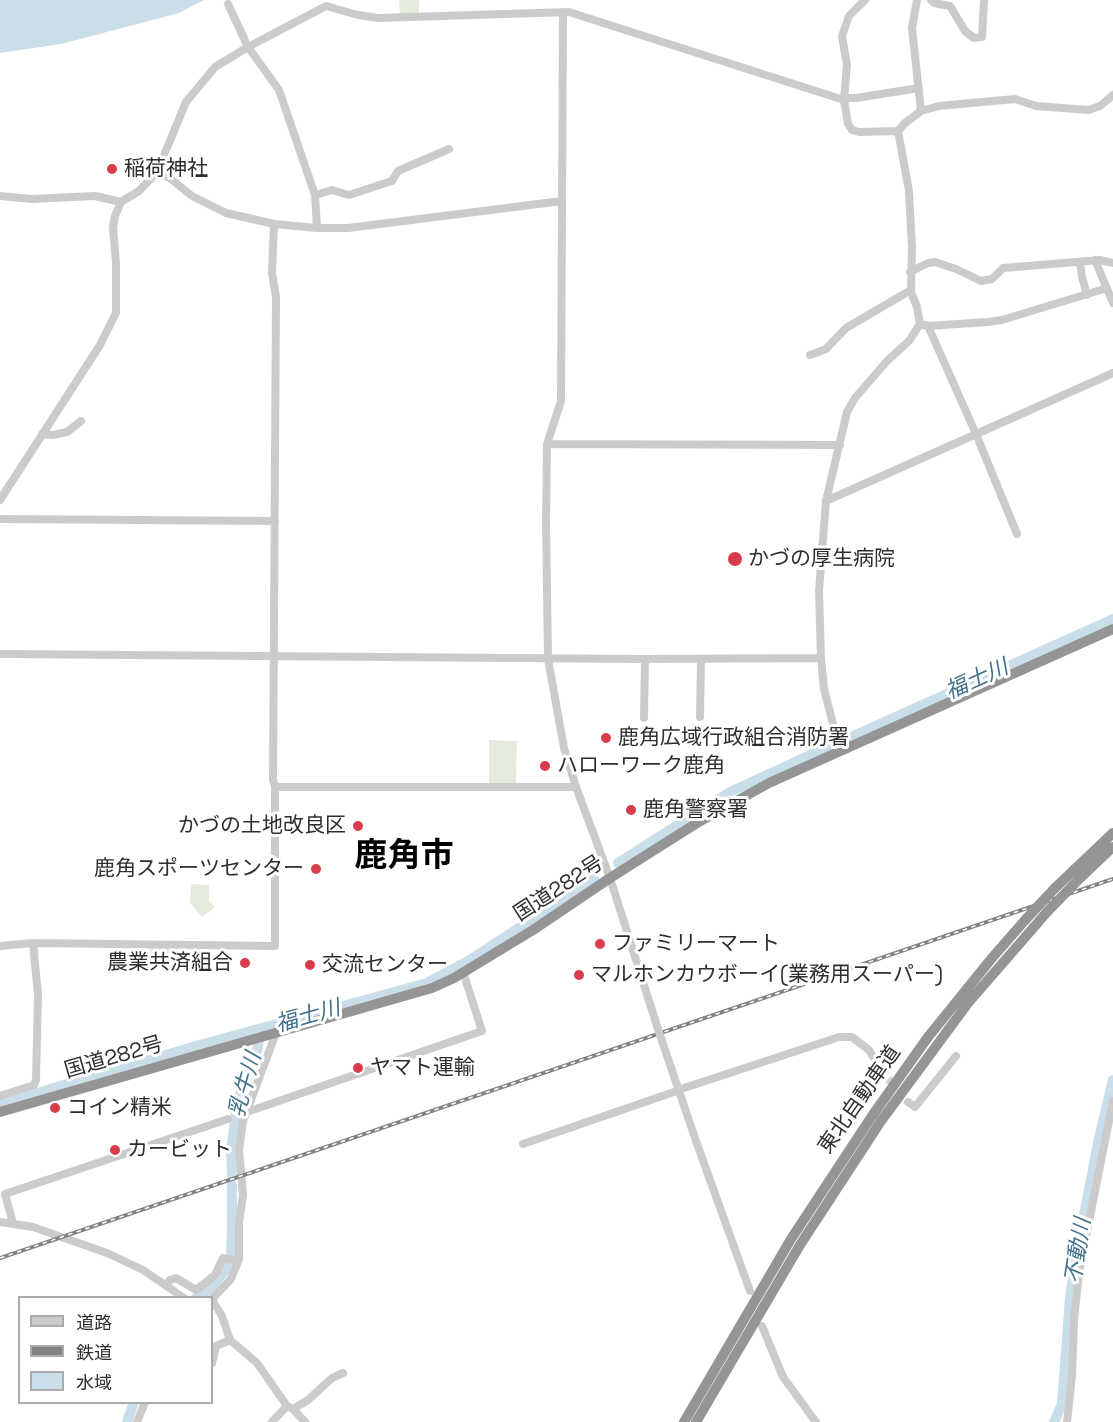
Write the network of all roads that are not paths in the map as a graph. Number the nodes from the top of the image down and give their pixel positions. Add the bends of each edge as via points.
1 (865, 0) edge
2 (917, 0) edge
3 (931, 0) edge
4 (984, 0) edge
5 (228, 4) dead end
6 (563, 14) junction
7 (248, 47) junction
8 (919, 88) junction
9 (1113, 95) edge
10 (843, 100) junction
11 (921, 111) junction
12 (898, 131) junction
13 (449, 149) dead end
14 (157, 172) junction
15 (315, 195) junction
16 (0, 196) edge
17 (562, 201) junction
18 (121, 202) junction
19 (274, 224) junction
20 (317, 228) junction
21 (1095, 261) junction
22 (1080, 262) junction
23 (1113, 263) edge
24 (910, 272) junction
25 (1107, 288) junction
26 (911, 290) junction
27 (1087, 294) junction
28 (1113, 303) edge
29 (924, 325) junction
30 (810, 355) dead end
31 (1113, 373) edge
32 (81, 421) dead end
33 (42, 434) junction
34 (976, 435) junction
35 (547, 444) junction
36 (840, 445) junction
37 (0, 500) edge
38 (826, 501) junction
39 (0, 519) edge
40 (275, 521) junction
41 (1017, 534) dead end
42 (1113, 629) edge
43 (0, 654) edge
44 (274, 657) junction
45 (548, 658) junction
46 (701, 658) junction
47 (821, 658) junction
48 (645, 659) junction
49 (700, 717) dead end
50 (644, 718) dead end
51 (840, 751) junction
52 (275, 787) junction
53 (576, 787) junction
54 (1113, 833) edge
55 (1113, 847) edge
56 (610, 878) junction
57 (33, 944) junction
58 (0, 946) edge
59 (463, 972) junction
60 (273, 1034) junction
61 (956, 1056) dead end
62 (880, 1069) tunnel mouth
63 (684, 1088) dead end
64 (674, 1092) dead end
65 (0, 1096) edge
66 (1113, 1101) edge
67 (908, 1102) dead end
68 (232, 1109) dead end
69 (0, 1112) edge
70 (243, 1112) junction
71 (228, 1119) dead end
72 (523, 1144) dead end
73 (0, 1222) edge
74 (13, 1223) junction
75 (238, 1261) junction
76 (166, 1285) junction
77 (750, 1291) dead end
78 (181, 1296) edge
79 (213, 1298) edge
80 (213, 1301) edge
81 (762, 1326) dead end
82 (230, 1340) junction
83 (213, 1359) edge
84 (343, 1373) dead end
85 (144, 1404) edge
86 (290, 1407) junction
87 (1067, 1419) edge
88 (137, 1422) edge
89 (272, 1422) edge
90 (305, 1422) edge
91 (684, 1422) edge
92 (696, 1422) edge
93 (816, 1422) edge

1 - 10 street via 849,16 842,36 847,65
2 - 8 street via 912,28
3 - 4 street via 950,6 965,32 974,38 982,37
5 - 7 street
6 - 7 street via 378,18 326,6
6 - 10 street via 577,14
6 - 17 street
7 - 14 street via 215,67 186,102
7 - 15 street via 279,90
8 - 10 street
8 - 11 street
9 - 11 street via 1089,110 1036,106 1015,99
10 - 12 street via 852,130
11 - 12 street
12 - 24 street via 909,191
13 - 15 street via 398,171 392,181 349,195 332,190
14 - 18 street via 139,191
14 - 19 street via 226,213
15 - 20 street
16 - 18 street via 95,196
17 - 20 street via 348,228
17 - 35 street via 561,401
18 - 33 street via 113,227 116,314
19 - 20 street
19 - 40 street
21 - 22 street
21 - 23 street
21 - 25 street
22 - 24 street via 1004,268 992,279 981,281 934,262
22 - 27 street
24 - 26 street
25 - 27 street
25 - 28 street
26 - 29 street
26 - 30 street via 846,328 826,349
27 - 29 street via 988,322
29 - 34 street
29 - 36 street via 855,398 847,412
31 - 34 street
32 - 33 street via 67,432
33 - 37 street
34 - 38 street
34 - 41 street
35 - 36 street
35 - 45 street
36 - 38 street
38 - 47 street via 819,591
39 - 40 street
40 - 44 street
42 - 51 highway, 国道282号
43 - 44 street
44 - 45 street
44 - 52 street
45 - 48 street
45 - 53 street via 564,748
46 - 47 street
46 - 48 street
46 - 49 street
47 - 51 street via 824,689
48 - 50 street
51 - 56 highway, 国道282号 via 727,805
52 - 53 street
52 - 57 street via 274,946
53 - 56 street
54 - 91 highway, 東北自動車道, bridge via 1026,919 928,1037 791,1239
55 - 92 highway, 東北自動車道, bridge via 1047,912 968,1003 881,1121 800,1245
56 - 59 highway, 国道282号
56 - 77 street, bridge via 662,1041
57 - 58 street
57 - 65 street via 38,995 36,1080 34,1085
59 - 60 highway, 国道282号 via 411,996
59 - 70 street via 482,1030
60 - 69 highway, 国道282号
60 - 70 street
61 - 67 street via 915,1107
62 - 63 street via 869,1050 852,1037 839,1037
64 - 72 street
66 - 87 street via 1079,1272
68 - 70 street
70 - 75 street
71 - 74 street via 4,1194
73 - 74 street
74 - 76 street via 107,1252
75 - 76 street via 223,1258 215,1275 196,1290 176,1278
75 - 79 street via 231,1279
76 - 78 street
80 - 82 street
81 - 93 street via 783,1377
82 - 83 street via 216,1346
82 - 86 street via 257,1363
84 - 86 street
85 - 88 street
86 - 89 street
86 - 90 street

